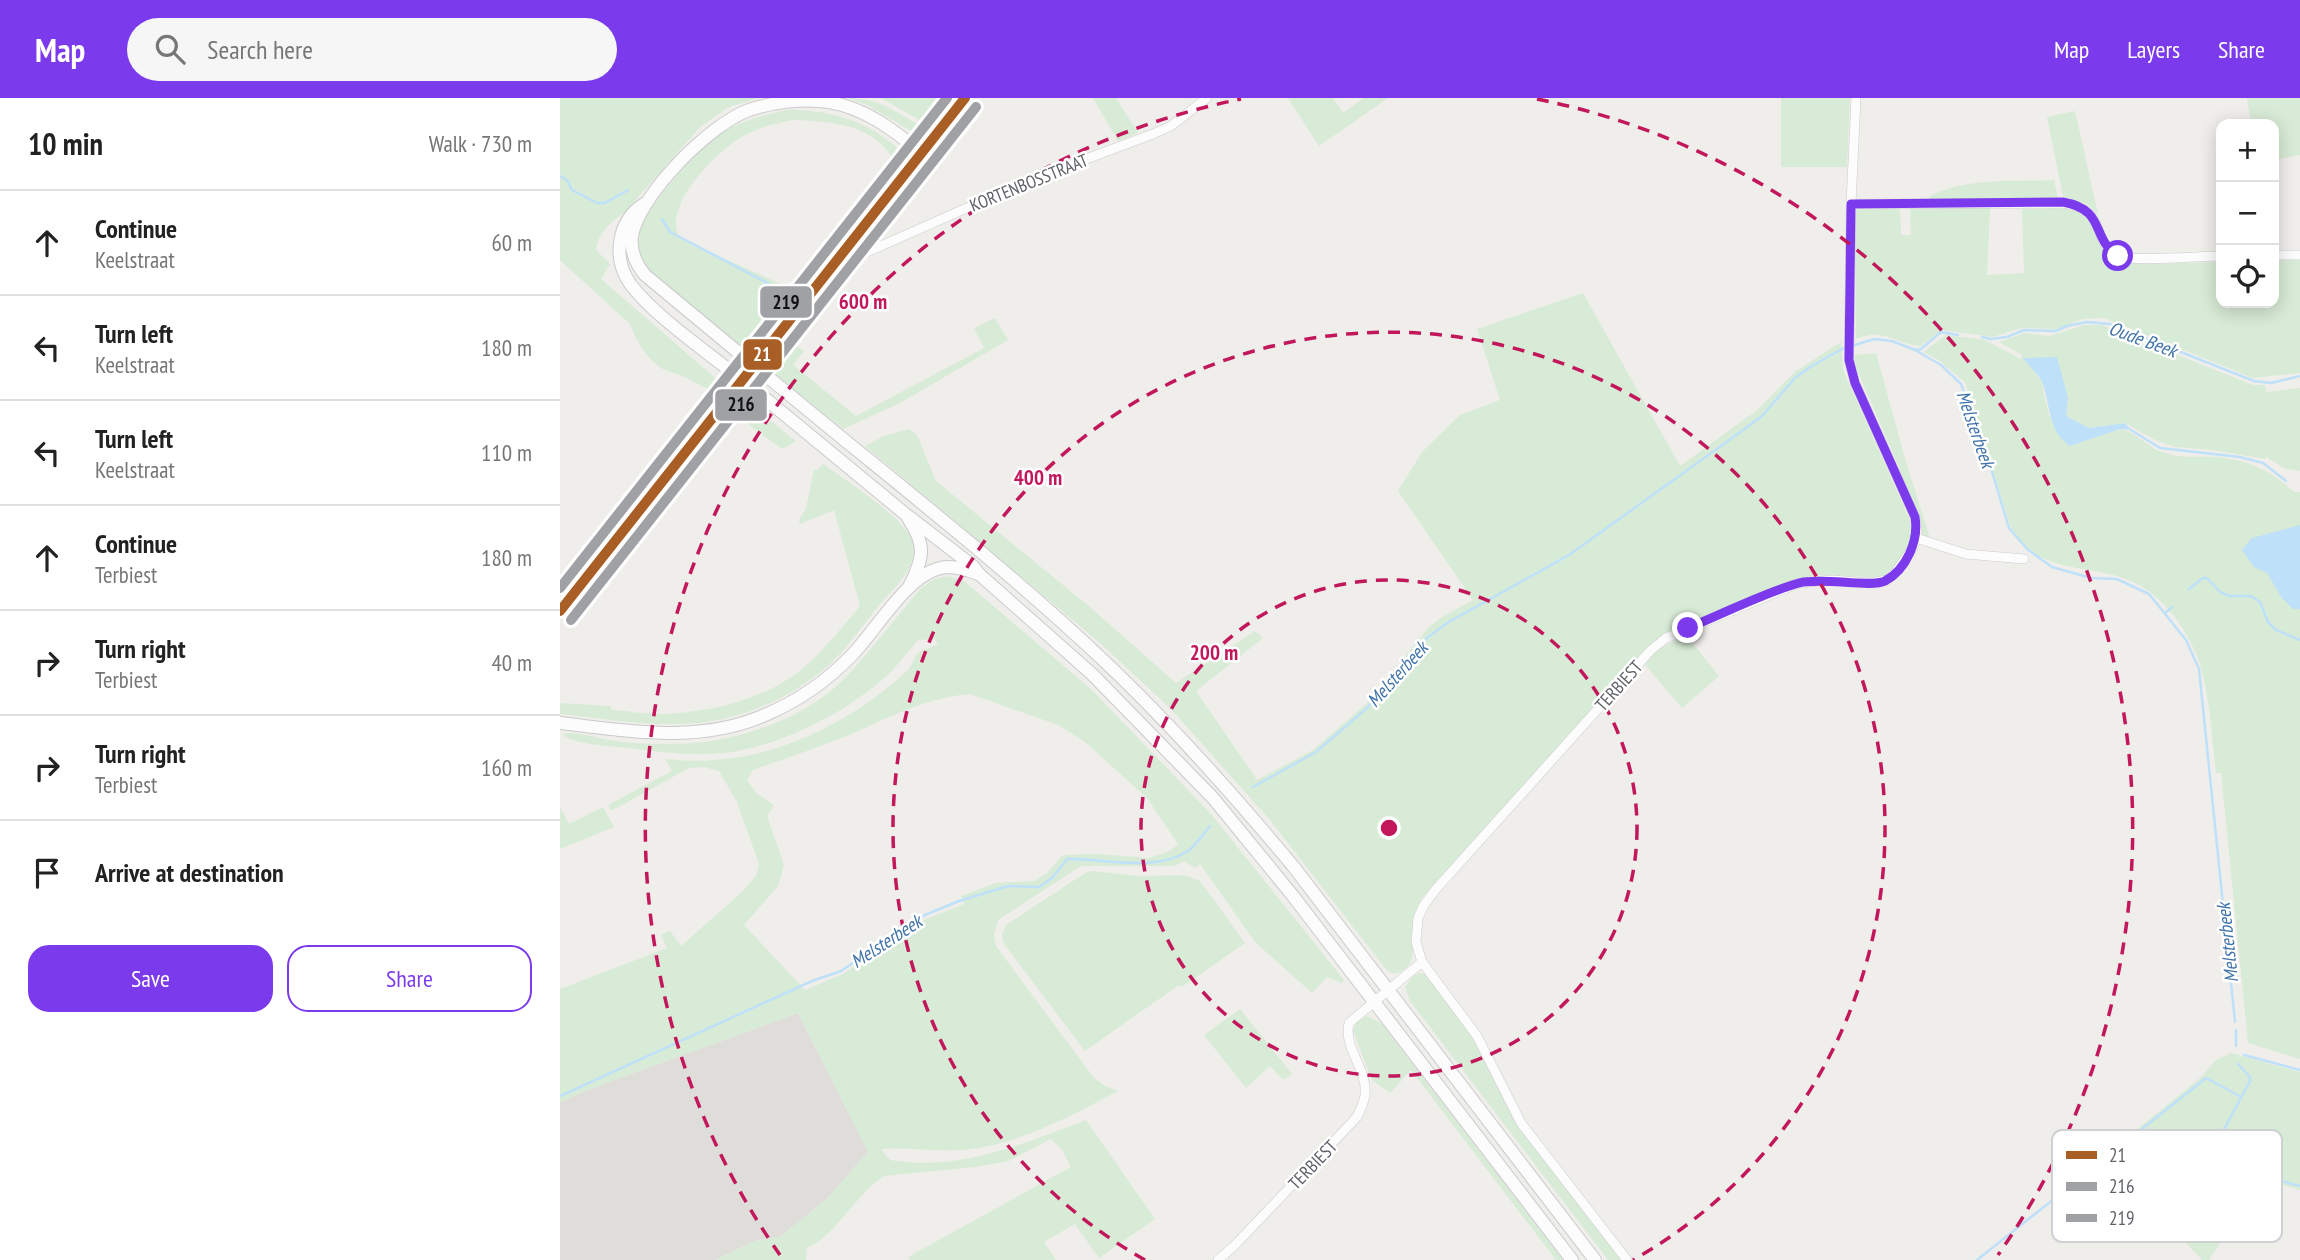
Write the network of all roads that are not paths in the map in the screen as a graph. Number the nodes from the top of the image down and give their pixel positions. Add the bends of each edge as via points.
1 (965, 98) edge
2 (1207, 98) edge
3 (1856, 98) edge
4 (921, 153) junction
5 (648, 202) junction
6 (1851, 204) junction
7 (845, 250) junction
8 (2279, 255) edge
9 (2300, 255) edge
10 (2216, 256) edge
11 (904, 513) junction
12 (1916, 538) junction
13 (2024, 559) dead end
14 (979, 574) junction
15 (908, 588) junction
16 (560, 611) edge
17 (560, 723) edge
18 (1422, 961) junction
19 (1389, 990) junction
20 (1374, 1002) junction
21 (1218, 1260) edge
22 (1572, 1260) edge
23 (1595, 1260) edge
24 (1627, 1260) edge

1 - 4 main road
2 - 7 street, KORTENBOSSTRAAT via 1171,126 1146,138 1030,180 867,252
3 - 6 street
4 - 5 main road via 875,119 854,110 829,102 773,104 725,122 702,140
4 - 7 main road
5 - 11 main road, bridge via 626,221 621,236 620,254 630,284
5 - 19 main road, bridge via 632,238 636,264 645,275 976,547 1175,731 1293,866
6 - 10 street via 2063,202 2090,213 2118,256
6 - 12 street via 1848,354 1855,383 1915,517
7 - 16 main road
8 - 9 street
11 - 14 main road
11 - 15 main road via 919,536 922,553
12 - 13 street via 1966,554
12 - 18 street, TERBIEST via 1910,553 1880,583 1799,583 1688,628 1651,650 1424,905 1416,930
14 - 15 main road via 939,568
14 - 20 main road via 1092,674 1203,788
15 - 17 main road via 836,671 802,697 764,716 716,730 672,734
18 - 19 street, TERBIEST
18 - 24 street, TERBIEST via 1477,1036 1521,1123
19 - 20 street, TERBIEST
19 - 23 main road
20 - 21 street, TERBIEST via 1349,1023 1347,1032 1365,1084 1357,1117
20 - 22 main road

